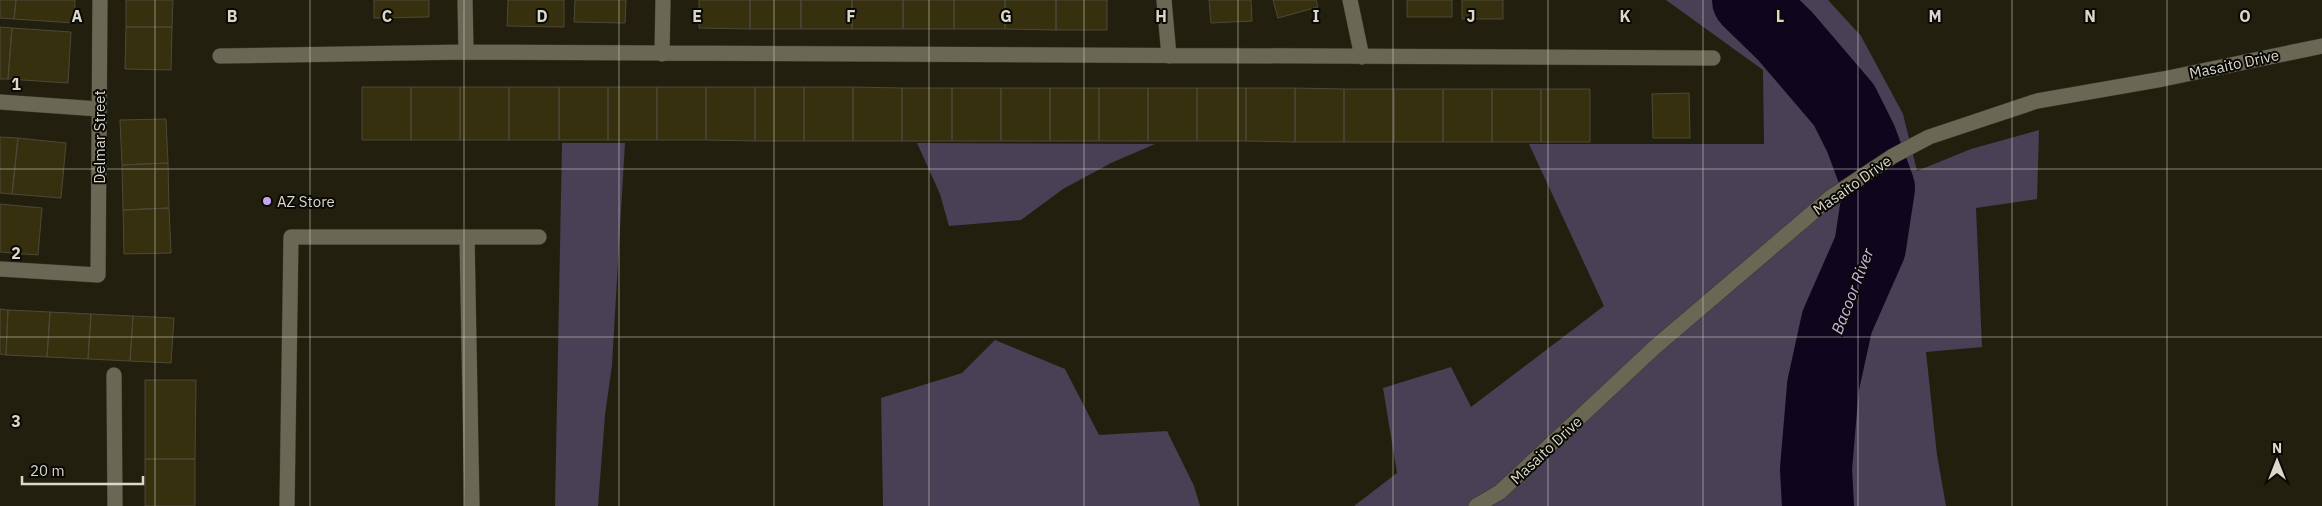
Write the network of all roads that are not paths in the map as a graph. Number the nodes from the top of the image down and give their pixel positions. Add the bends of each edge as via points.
1 (100, 0) edge
2 (465, 0) edge
3 (662, 0) edge
4 (1164, 0) edge
5 (1350, 0) edge
6 (2322, 46) edge
7 (466, 52) junction
8 (662, 54) junction
9 (220, 56) dead end
10 (1169, 56) junction
11 (1362, 57) junction
12 (1713, 58) dead end
13 (0, 102) edge
14 (99, 109) junction
15 (467, 237) junction
16 (539, 237) dead end
17 (0, 268) edge
18 (114, 375) dead end
19 (115, 506) edge
20 (287, 506) edge
21 (472, 506) edge
22 (1476, 506) edge

1 - 14 street, Delmar Street
2 - 7 street
3 - 8 street
4 - 10 street
5 - 11 street
6 - 22 street, Masaito Drive via 2037,101 1929,137 1893,156 1831,197 1655,347 1500,492
7 - 8 street
7 - 9 street
8 - 10 street
10 - 11 street
11 - 12 street
13 - 14 street
14 - 17 street, Delmar Street via 98,275
15 - 16 street
15 - 20 street via 291,237
15 - 21 street
18 - 19 street

